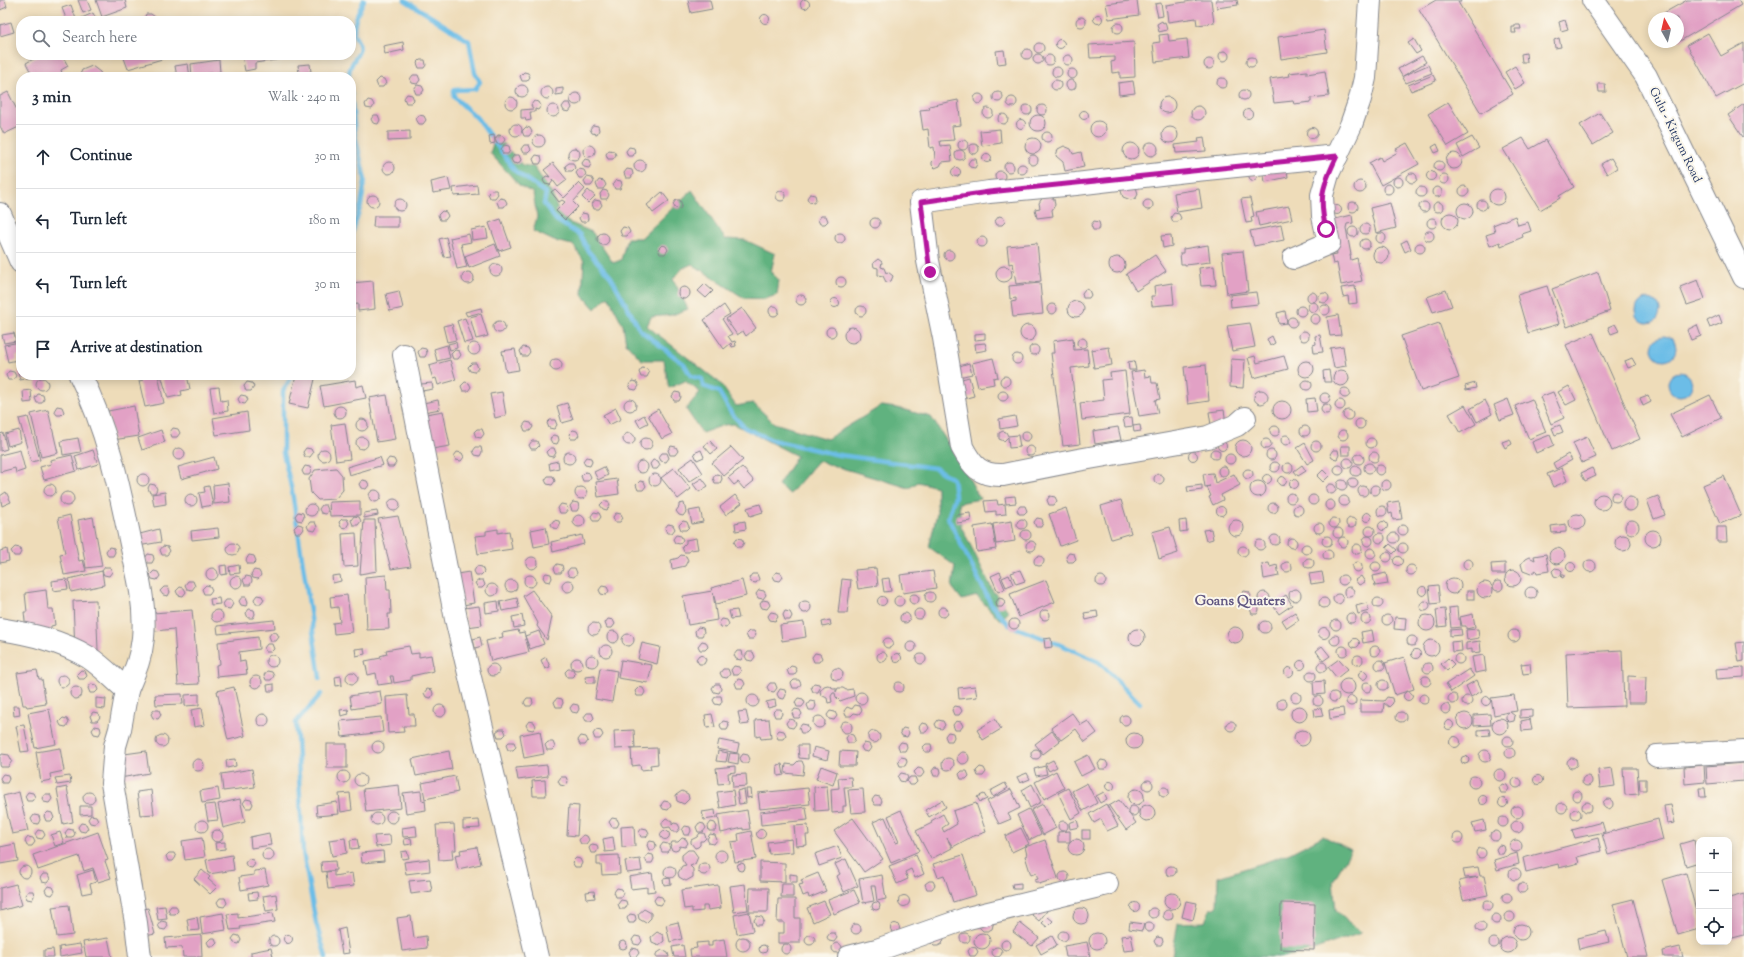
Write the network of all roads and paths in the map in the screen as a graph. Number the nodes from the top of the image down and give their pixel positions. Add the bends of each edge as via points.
1 (1370, 0) edge
2 (1593, 0) edge
3 (1337, 156) junction
4 (0, 214) edge
5 (16, 251) edge
6 (1294, 258) dead end
7 (1744, 277) edge
8 (404, 355) dead end
9 (82, 380) edge
10 (1245, 418) dead end
11 (0, 629) edge
12 (127, 690) junction
13 (1744, 751) edge
14 (1657, 756) dead end
15 (1107, 884) dead end
16 (140, 957) edge
17 (537, 957) edge
18 (849, 957) edge

1 - 3 street via 1365,78 1351,125
2 - 7 street, Gulu - Kitgum Road via 1646,76
3 - 6 street via 1322,195 1323,216 1329,243
3 - 10 street via 989,192 921,202 928,261 962,447 969,460 980,471 991,476 1003,475 1208,437 1236,425
4 - 5 street
8 - 17 street via 456,619
9 - 12 street via 98,416 117,475 142,602 143,636 139,662
11 - 12 street via 54,640 89,658
12 - 16 street via 115,746 112,783
13 - 14 street
15 - 18 street via 968,918 878,950

